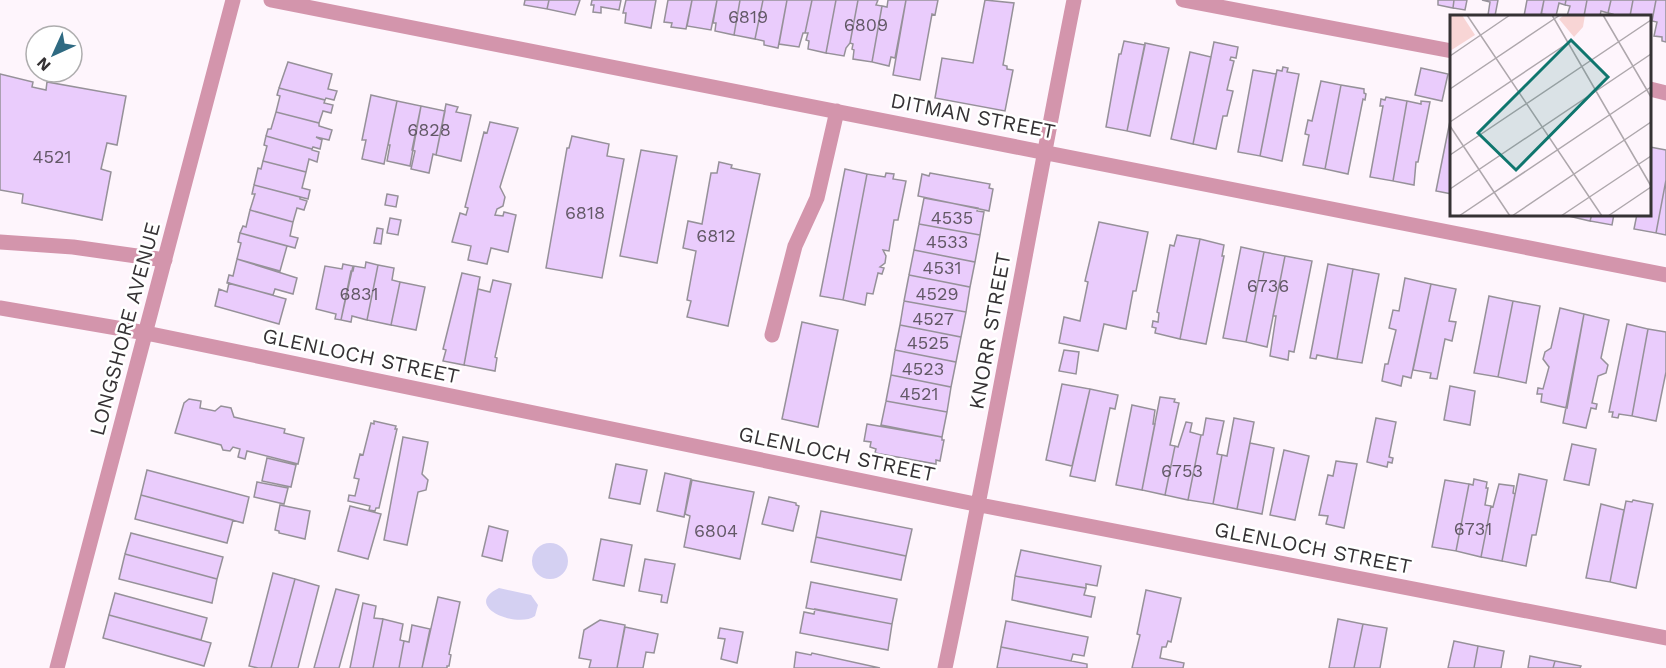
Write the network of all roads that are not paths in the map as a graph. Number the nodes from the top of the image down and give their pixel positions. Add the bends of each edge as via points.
1 (233, 0) edge
2 (271, 0) edge
3 (1074, 0) edge
4 (1184, 0) edge
5 (1450, 51) edge
6 (1651, 90) edge
7 (1666, 93) edge
8 (837, 111) junction
9 (1044, 152) junction
10 (0, 242) edge
11 (165, 260) junction
12 (1666, 275) edge
13 (0, 308) edge
14 (146, 333) junction
15 (772, 335) dead end
16 (980, 505) junction
17 (1666, 638) edge
18 (57, 668) edge
19 (945, 668) edge

1 - 11 street, LONGSHORE AVENUE
2 - 8 street, DITMAN STREET
3 - 9 street, KNORR STREET
4 - 5 street
6 - 7 street
8 - 9 street, DITMAN STREET
8 - 15 street via 817,198 795,246
9 - 12 street, DITMAN STREET
9 - 16 street, KNORR STREET
10 - 11 street
11 - 14 street, LONGSHORE AVENUE
13 - 14 street, GLENLOCH STREET
14 - 16 street, GLENLOCH STREET
14 - 18 street, LONGSHORE AVENUE
16 - 17 street, GLENLOCH STREET
16 - 19 street, KNORR STREET

